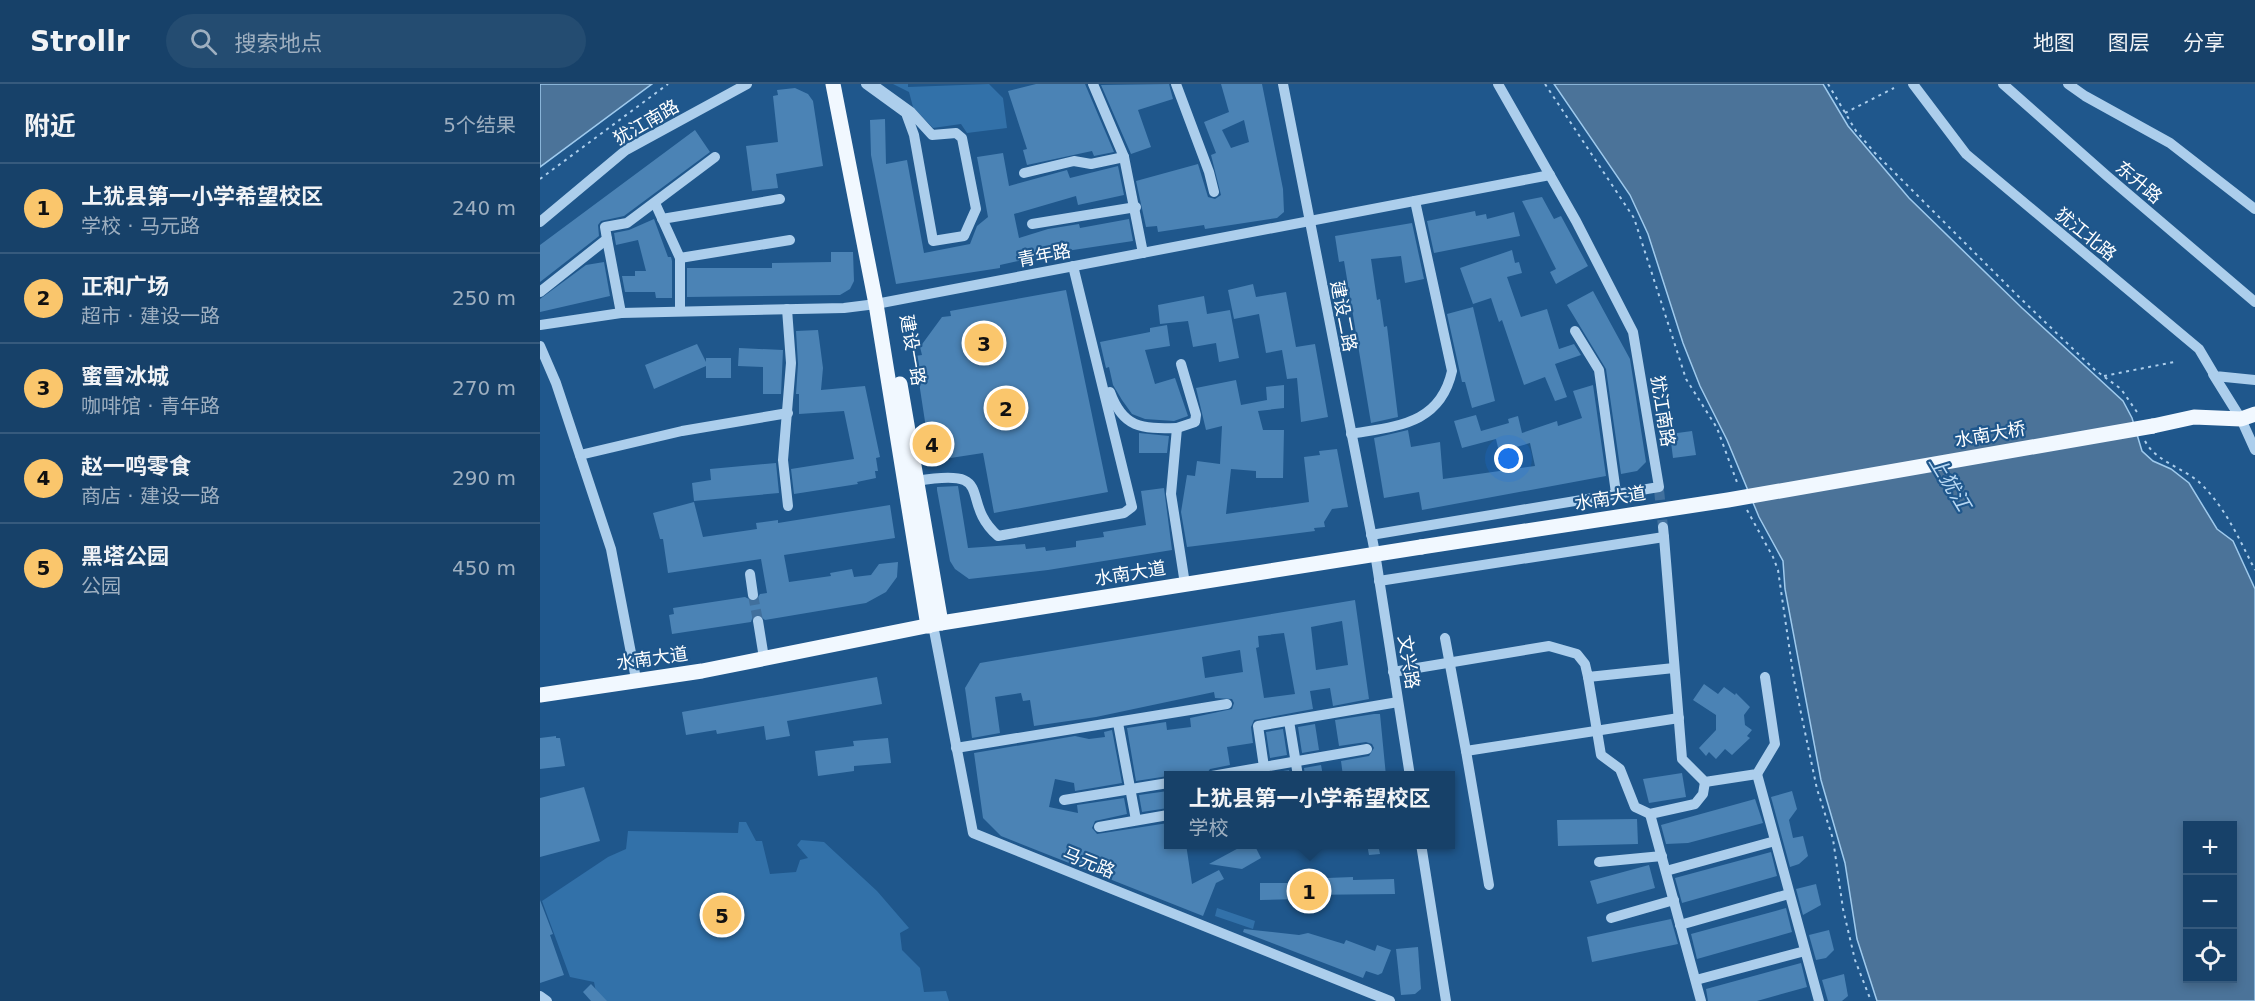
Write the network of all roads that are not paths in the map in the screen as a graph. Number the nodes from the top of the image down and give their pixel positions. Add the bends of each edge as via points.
1 (747, 84) edge
2 (833, 84) edge
3 (843, 84) edge
4 (866, 84) edge
5 (872, 84) edge
6 (1093, 84) edge
7 (1176, 84) edge
8 (1283, 84) edge
9 (1498, 84) edge
10 (1913, 84) edge
11 (2068, 84) edge
12 (2010, 86) edge
13 (932, 135) junction
14 (916, 147) junction
15 (715, 157) dead end
16 (1124, 157) junction
17 (1024, 173) dead end
18 (1550, 175) junction
19 (1214, 192) dead end
20 (780, 199) dead end
21 (1415, 201) junction
22 (655, 203) junction
23 (1136, 207) junction
24 (2255, 209) edge
25 (662, 219) junction
26 (1309, 221) junction
27 (540, 222) edge
28 (1032, 224) dead end
29 (607, 239) junction
30 (790, 240) dead end
31 (1143, 253) junction
32 (680, 258) junction
33 (1073, 266) junction
34 (540, 292) edge
35 (2255, 302) edge
36 (881, 303) junction
37 (787, 309) junction
38 (680, 311) junction
39 (621, 313) junction
40 (540, 325) edge
41 (1575, 331) dead end
42 (540, 346) edge
43 (1093, 346) junction
44 (1181, 364) dead end
45 (2215, 376) junction
46 (2255, 380) edge
47 (788, 413) junction
48 (2248, 417) edge
49 (1177, 428) junction
50 (1351, 434) junction
51 (2255, 450) edge
52 (580, 455) junction
53 (917, 481) junction
54 (1616, 493) junction
55 (1728, 500) joint
56 (788, 506) dead end
57 (1371, 535) junction
58 (1375, 554) junction
59 (750, 574) dead end
60 (1379, 581) junction
61 (1185, 584) junction
62 (753, 596) tunnel mouth
63 (758, 621) tunnel mouth
64 (934, 625) junction
65 (1445, 638) dead end
66 (764, 658) junction
67 (1450, 662) junction
68 (1674, 668) junction
69 (1394, 672) junction
70 (1588, 677) junction
71 (1765, 677) dead end
72 (636, 680) junction
73 (540, 695) edge
74 (1398, 702) junction
75 (1227, 704) dead end
76 (1678, 718) junction
77 (1288, 721) junction
78 (1118, 723) junction
79 (1597, 731) junction
80 (956, 748) junction
81 (1367, 749) dead end
82 (1466, 752) junction
83 (1295, 761) junction
84 (1264, 767) junction
85 (1241, 771) edge
86 (1297, 771) edge
87 (1409, 771) edge
88 (1757, 774) junction
89 (1706, 782) junction
90 (1164, 784) edge
91 (1131, 789) junction
92 (1064, 800) dead end
93 (1650, 814) junction
94 (1164, 816) edge
95 (1136, 820) junction
96 (1099, 826) dead end
97 (1775, 841) junction
98 (1422, 849) edge
99 (1662, 856) junction
100 (1599, 862) dead end
101 (1666, 872) junction
102 (1489, 885) dead end
103 (1789, 894) junction
104 (1674, 900) junction
105 (1611, 918) dead end
106 (1680, 925) junction
107 (1805, 951) junction
108 (1695, 980) junction
109 (540, 996) edge
110 (547, 1001) edge
111 (1390, 1001) edge
112 (1446, 1001) edge
113 (1701, 1001) edge
114 (1819, 1001) edge

1 - 27 street, 犹江南路 via 626,150
2 - 36 main road
3 - 36 main road, 建设一路
4 - 14 street via 906,113
5 - 13 street via 911,112
6 - 16 street
7 - 19 street
8 - 26 street, 建设二路
9 - 18 street, 犹江南路
10 - 45 street, 犹江北路 via 1966,154 2199,350
11 - 24 street via 2170,143
12 - 35 street, 东升路
13 - 14 street via 922,137
13 - 14 street via 956,133 962,138 976,209 964,236 933,241
15 - 22 street
16 - 17 street via 1091,164 1074,161
16 - 23 street
18 - 21 street, 青年路
18 - 54 street, 犹江南路 via 1633,332 1659,489
20 - 25 street
21 - 26 street, 青年路
21 - 50 street via 1452,371 1449,387 1435,405 1410,424
22 - 25 street
22 - 29 street via 627,223 605,227
23 - 28 street
23 - 31 street
25 - 32 street
26 - 31 street, 青年路
26 - 50 street, 建设二路
29 - 34 street
29 - 39 street
30 - 32 street
31 - 33 street, 青年路
32 - 38 street
33 - 36 street, 青年路
33 - 43 street
36 - 37 street, 青年路
36 - 53 main road, 建设一路
36 - 64 main road
37 - 38 street, 青年路
37 - 47 street via 791,363
38 - 39 street, 青年路
39 - 40 street, 青年路
41 - 54 street via 1599,370
42 - 52 street
43 - 49 street via 1119,413 1126,421 1145,428
43 - 53 street via 1132,507 1124,513 998,536 983,522 976,490 967,480 952,476
44 - 49 street via 1196,415 1195,422
45 - 46 street
45 - 48 street, 犹江北路
47 - 52 street via 682,431
47 - 56 street via 783,460
48 - 51 street, 犹江北路
48 - 55 main road, 水南大桥, bridge via 2194,417
49 - 61 street via 1171,494
50 - 57 street, 建设二路
52 - 72 street via 611,549
53 - 64 main road, 建设一路
54 - 57 street, 犹江南路
55 - 58 main road, 水南大道, bridge
57 - 58 street, 建设二路
58 - 60 street, 文兴路
58 - 61 main road, 水南大道
59 - 62 street
60 - 68 street via 1663,532
60 - 69 street, 文兴路
61 - 64 main road, 水南大道
63 - 66 street
64 - 66 main road, 水南大道
64 - 80 street, 马元路
65 - 67 street
66 - 72 main road, 水南大道
67 - 69 street
67 - 70 street via 1557,646 1577,654
67 - 82 street
68 - 70 street
68 - 76 street
69 - 74 street, 文兴路
70 - 79 street
71 - 88 street via 1775,744
72 - 73 main road, 水南大道
74 - 77 street
74 - 87 street, 文兴路
75 - 78 street
76 - 79 street
76 - 89 street via 1682,759
77 - 83 street
77 - 84 street via 1258,726
78 - 80 street
78 - 91 street
79 - 82 street
79 - 93 street via 1601,755 1620,769 1635,807
80 - 111 street, 马元路 via 973,833
81 - 83 street
82 - 102 street
83 - 84 street
83 - 86 street
84 - 85 street
88 - 89 street
88 - 97 street
89 - 93 street via 1695,804
90 - 91 street
91 - 92 street
91 - 95 street
93 - 99 street
94 - 95 street
95 - 96 street
97 - 101 street
97 - 103 street
98 - 112 street
99 - 100 street
99 - 101 street
101 - 104 street
103 - 106 street
103 - 107 street
104 - 105 street
104 - 106 street
106 - 108 street
107 - 108 street
107 - 114 street
108 - 113 street
109 - 110 street

